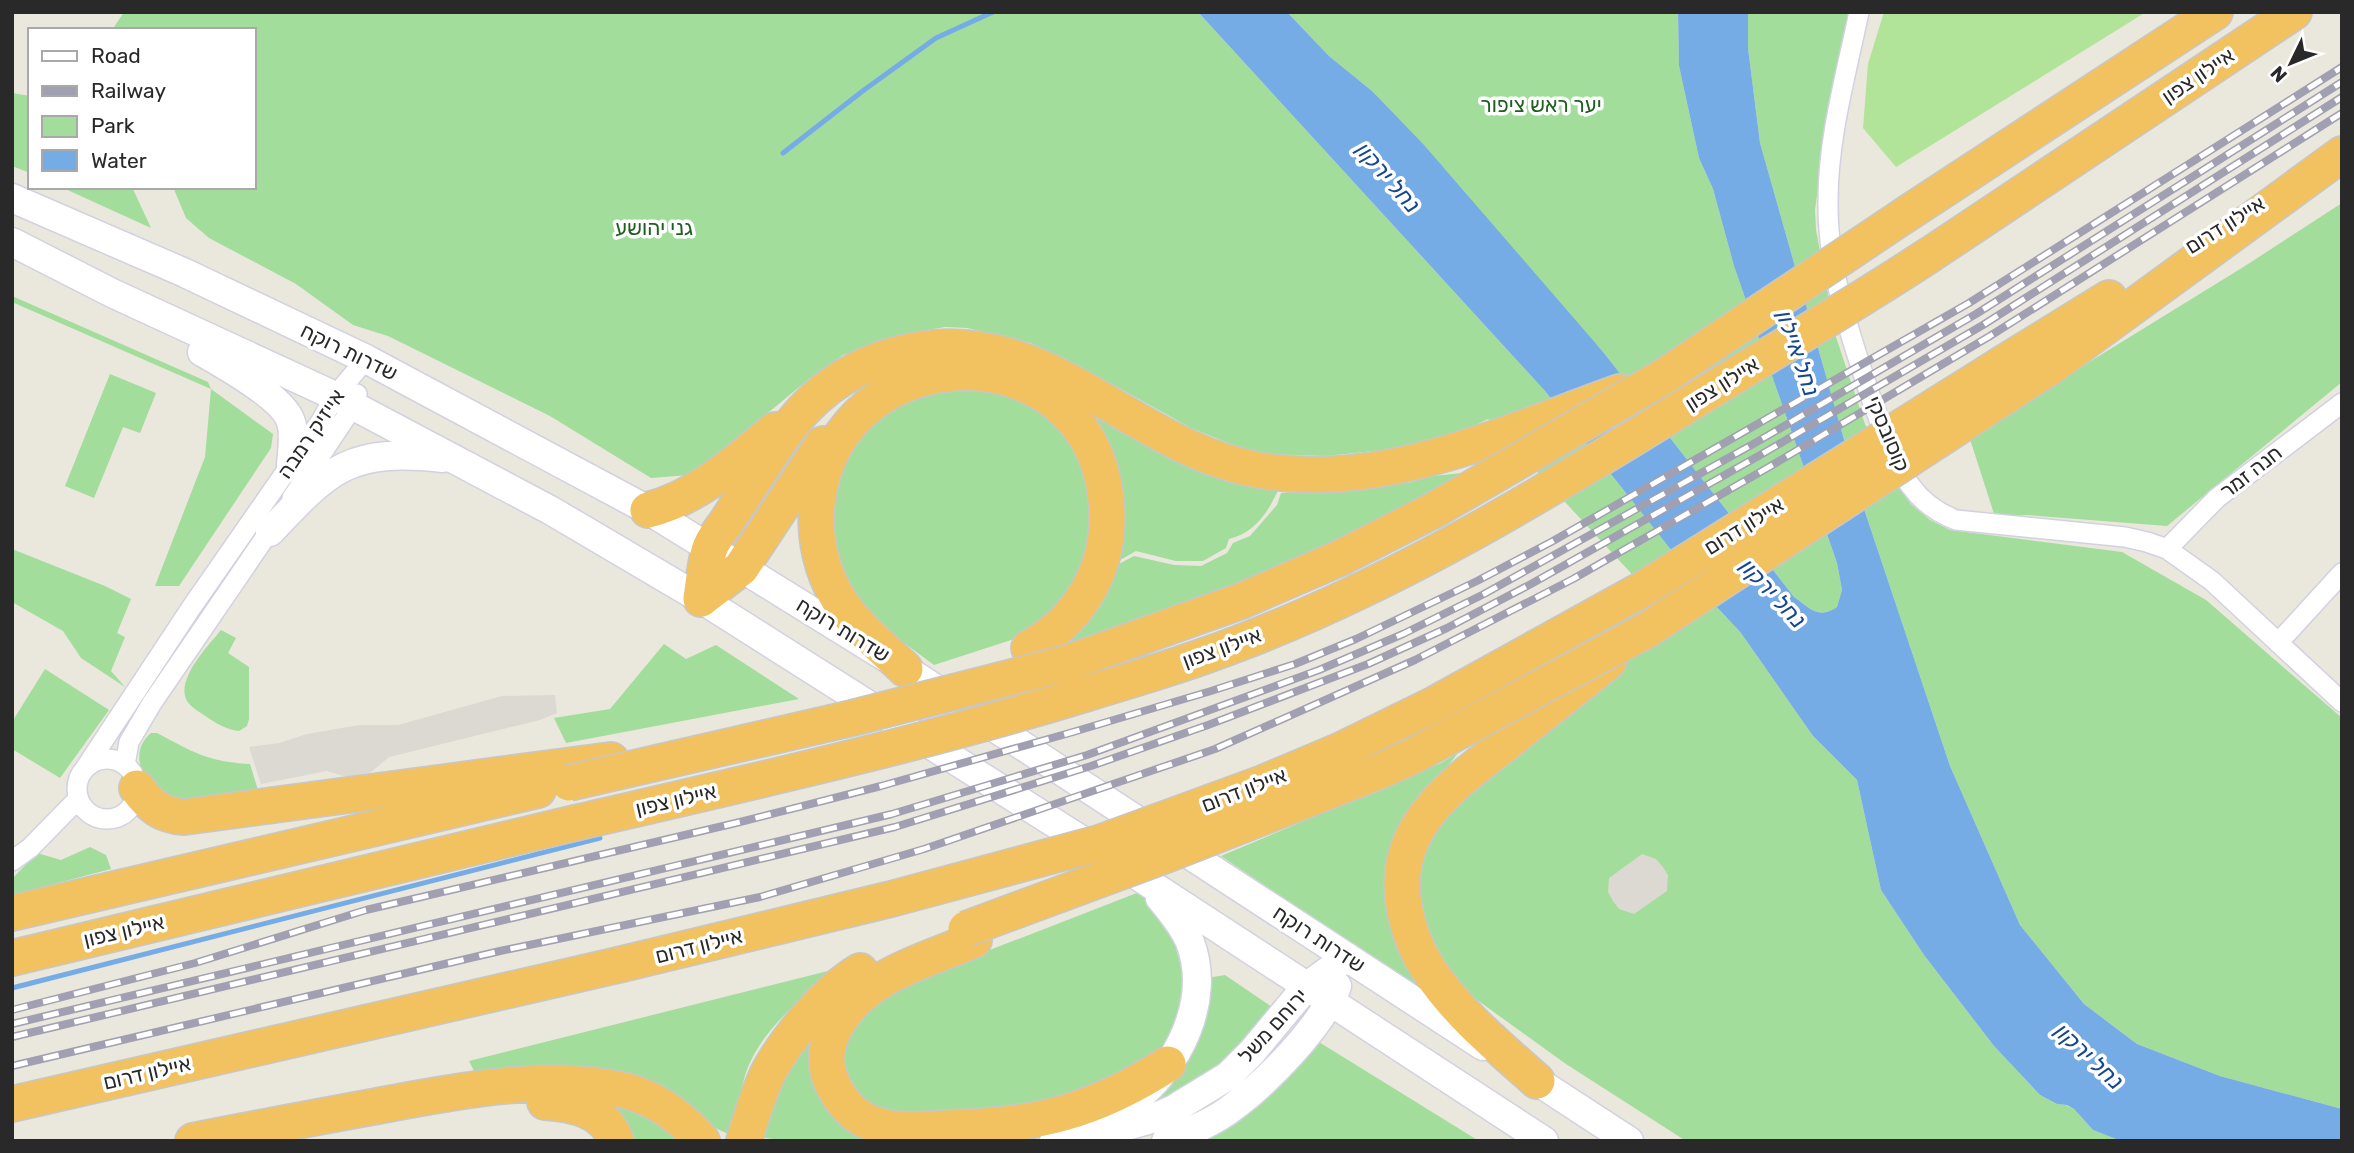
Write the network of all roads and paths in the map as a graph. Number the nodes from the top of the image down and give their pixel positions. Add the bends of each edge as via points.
1 (1859, 12) edge
2 (2215, 12) edge
3 (2294, 12) edge
4 (2342, 153) edge
5 (12, 198) edge
6 (12, 242) edge
7 (112, 293) junction
8 (366, 359) junction
9 (939, 374) junction
10 (1663, 377) junction
11 (2009, 377) junction
12 (821, 393) junction
13 (345, 400) junction
14 (2342, 403) edge
15 (452, 459) junction
16 (291, 465) junction
17 (648, 510) junction
18 (270, 532) junction
19 (709, 548) junction
20 (2167, 550) junction
21 (741, 568) junction
22 (2342, 573) edge
23 (701, 599) junction
24 (1647, 631) junction
25 (2278, 643) junction
26 (905, 668) junction
27 (2342, 702) edge
28 (751, 740) junction
29 (86, 766) junction
30 (566, 775) junction
31 (131, 776) junction
32 (78, 799) junction
33 (12, 861) edge
34 (1138, 876) junction
35 (12, 914) edge
36 (970, 934) junction
37 (1347, 957) junction
38 (12, 958) edge
39 (1306, 987) junction
40 (1331, 1003) junction
41 (1168, 1064) junction
42 (1537, 1081) junction
43 (419, 1098) junction
44 (12, 1104) edge
45 (193, 1141) edge
46 (616, 1141) edge
47 (702, 1141) edge
48 (744, 1141) edge
49 (1054, 1141) edge
50 (1066, 1141) edge
51 (1166, 1141) edge
52 (1544, 1141) edge
53 (1629, 1141) edge

1 - 20 street, קוסובסקי via 1830,148 1829,232 1853,344 1882,428 1910,485 1941,514 1956,520 2125,537
2 - 10 highway, bridge
3 - 38 highway, איילון צפון, bridge via 1931,254 1575,475 1383,579 1294,621 1189,661 1034,710 856,758
4 - 11 highway via 2049,368
5 - 8 main road, שדרות רוקח
6 - 7 main road
7 - 13 main road
7 - 16 main road via 277,402 291,422
8 - 13 street, אייזיק רמבה
8 - 17 main road, שדרות רוקח
9 - 21 highway via 884,388 850,414 809,463
9 - 26 highway via 893,390 856,419 834,449 818,495 818,547 835,593 857,622
9 - 28 highway, bridge via 967,372 1025,384 1067,412 1081,428 1102,470 1107,502 1106,536 1094,580 1068,619 1030,648
10 - 12 highway, bridge via 1432,457 1377,470 1333,473 1287,473 1239,466 1207,455 1045,369 1008,354 965,346 928,347 881,359 852,371
10 - 28 highway, bridge via 1436,509 1316,569 1222,609 1067,663
11 - 24 highway, bridge
11 - 44 highway, איילון דרום, bridge via 1622,602 1436,704 1339,751 1177,816 1099,843 904,896
12 - 17 highway via 714,478 667,505
12 - 19 highway via 791,423
13 - 15 main road
13 - 16 street, אייזיק רמבה
13 - 18 street, אייזיק רמבה
14 - 20 street, חנה זמר via 2217,498
15 - 18 main road via 385,456 339,468 306,493
15 - 23 main road via 550,510
16 - 29 street, אייזיק רמבה
17 - 19 main road, שדרות רוקח
18 - 31 street, אייזיק רמבה via 129,742
19 - 21 main road, שדרות רוקח
19 - 23 highway
20 - 25 street, קוסובסקי via 2211,581
21 - 23 highway
21 - 26 main road, שדרות רוקח
22 - 25 street
23 - 34 main road
24 - 36 highway, bridge via 1380,771
24 - 42 highway, bridge via 1439,798 1408,847 1401,883 1419,953 1438,983
25 - 27 street, קוסובסקי
26 - 37 main road, שדרות רוקח
28 - 30 highway, bridge
29 - 31 street via 109,759
29 - 32 street via 77,782
30 - 31 highway via 184,817 152,807
30 - 35 highway
31 - 32 street via 132,806 117,817 90,814
32 - 33 street
34 - 39 main road
34 - 41 main road via 1174,915 1194,958 1192,1020
36 - 41 highway via 884,979 851,1003 830,1035 827,1066 832,1082 856,1115 886,1128 975,1128 1029,1122 1107,1099
36 - 48 highway via 885,957 851,976 821,1002 769,1073
37 - 39 main road, ירוחם משל
37 - 40 main road, ירוחם משל
37 - 42 main road, שדרות רוקח
39 - 40 main road
39 - 50 main road, ירוחם משל via 1252,1052 1201,1095 1151,1119
40 - 51 main road, ירוחם משל via 1271,1073 1232,1108
40 - 52 main road
41 - 49 main road via 1145,1092 1120,1111
42 - 53 main road, שדרות רוקח
43 - 45 highway
43 - 46 highway via 571,1105 598,1114
43 - 47 highway via 509,1085 604,1087 661,1106

